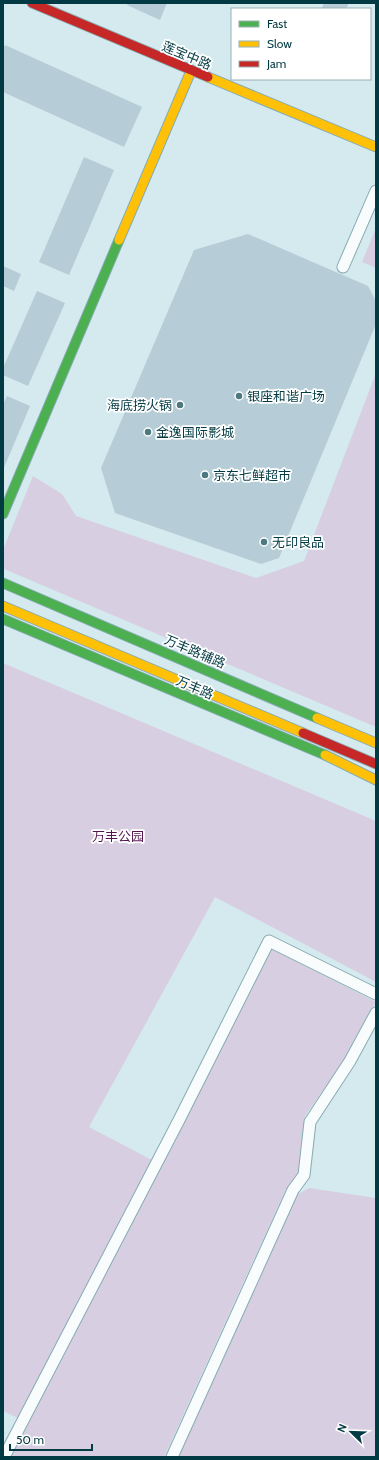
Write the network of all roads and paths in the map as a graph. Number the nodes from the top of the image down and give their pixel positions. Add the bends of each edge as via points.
1 (32, 3) edge
2 (191, 71) junction
3 (376, 147) edge
4 (376, 192) edge
5 (344, 267) dead end
6 (3, 514) edge
7 (3, 583) edge
8 (3, 606) edge
9 (3, 619) edge
10 (376, 743) edge
11 (376, 764) edge
12 (376, 780) edge
13 (376, 994) edge
14 (376, 1013) edge
15 (4, 1457) edge
16 (172, 1457) edge

1 - 2 street, 莲宝中路
2 - 3 street, 莲宝中路
2 - 6 street
4 - 5 street
7 - 10 street, 万丰路辅路
8 - 11 street, 万丰路
9 - 12 street, 万丰路 via 326,756
13 - 15 street via 269,941
14 - 16 street via 350,1062 310,1122 304,1175 293,1190

